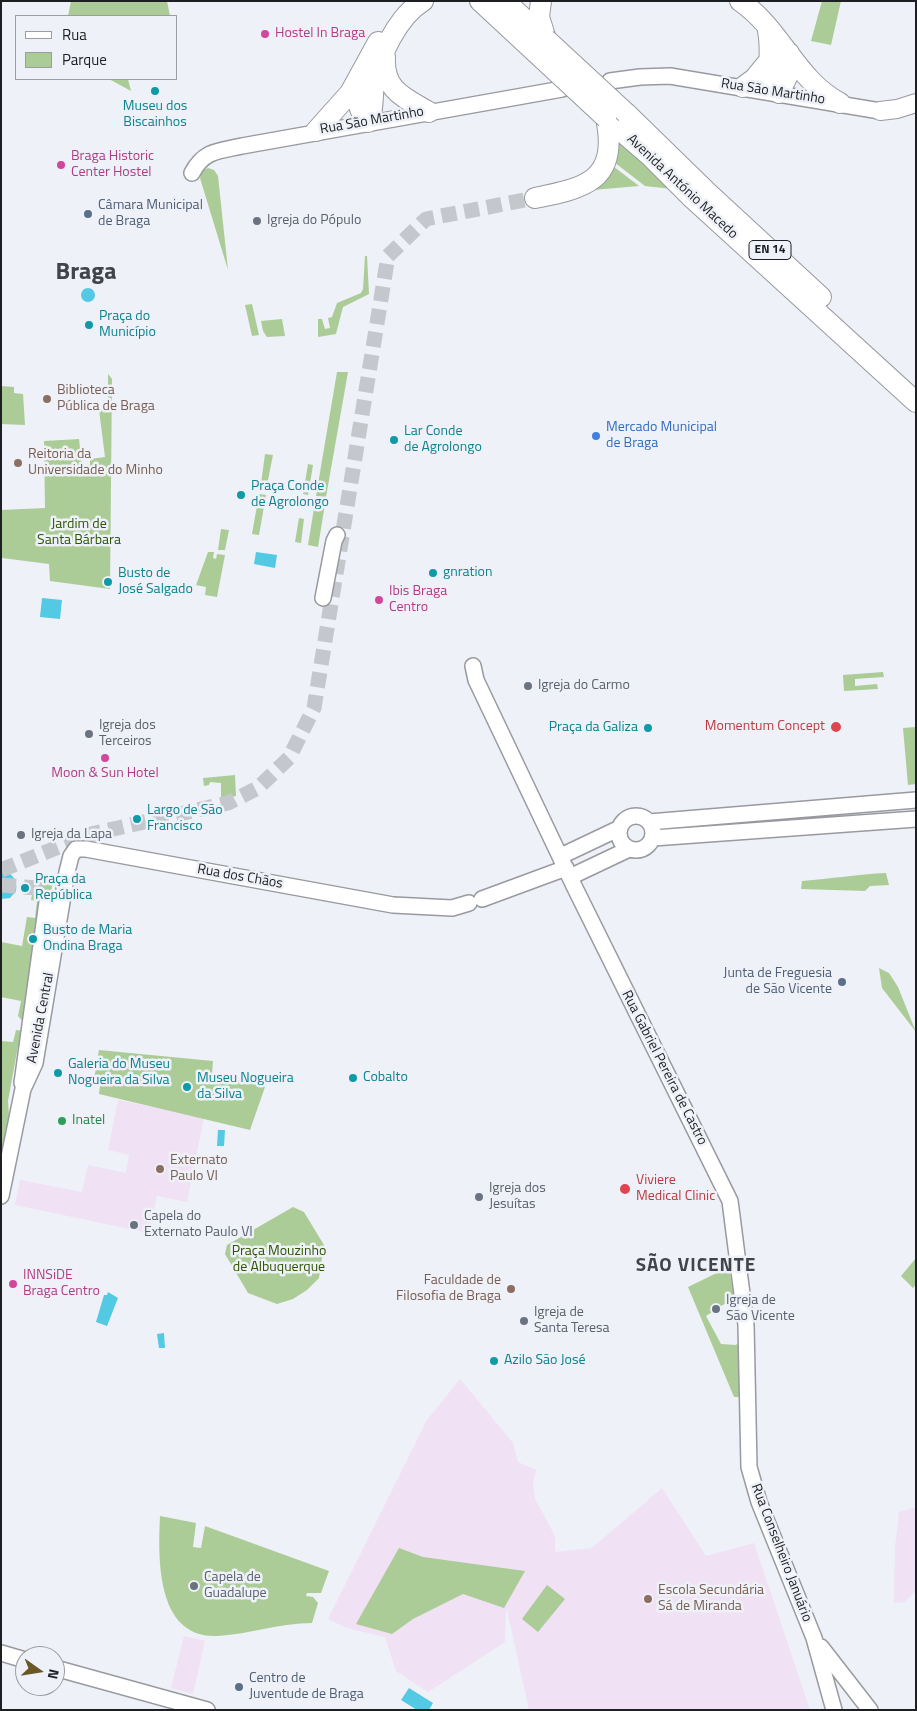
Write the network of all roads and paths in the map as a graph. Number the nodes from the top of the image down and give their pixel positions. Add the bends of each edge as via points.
1 (402, 1) edge
2 (423, 1) edge
3 (505, 1) edge
4 (541, 1) edge
5 (740, 1) edge
6 (480, 2) edge
7 (541, 46) junction
8 (775, 46) junction
9 (385, 52) junction
10 (358, 80) junction
11 (610, 81) dead end
12 (743, 87) junction
13 (562, 89) dead end
14 (778, 93) junction
15 (840, 103) junction
16 (880, 111) joint
17 (429, 112) junction
18 (913, 112) edge
19 (606, 118) junction
20 (368, 122) junction
21 (316, 131) junction
22 (192, 173) dead end
23 (535, 198) tunnel mouth
24 (916, 386) edge
25 (916, 402) edge
26 (337, 535) dead end
27 (323, 598) dead end
28 (473, 666) dead end
29 (916, 800) edge
30 (866, 805) junction
31 (793, 809) junction
32 (916, 819) edge
33 (649, 822) junction
34 (858, 822) junction
35 (620, 828) junction
36 (795, 828) junction
37 (653, 838) junction
38 (86, 849) joint
39 (629, 849) junction
40 (565, 867) junction
41 (47, 902) dead end
42 (22, 1089) junction
43 (1, 1196) edge
44 (749, 1468) joint
45 (814, 1638) junction
46 (1, 1654) edge
47 (15, 1658) edge
48 (65, 1671) edge
49 (207, 1710) edge
50 (834, 1710) edge
51 (870, 1710) edge

1 - 10 highway
2 - 9 highway via 404,20
3 - 7 highway, EN 14
4 - 7 highway
5 - 8 highway
6 - 7 highway, EN 14
7 - 19 highway, Avenida António Macedo / EN 14, bridge
7 - 24 highway, Avenida António Macedo / EN 14, bridge via 626,113
8 - 12 highway via 754,79
8 - 14 highway via 788,75
8 - 15 highway via 813,85
9 - 17 highway via 386,74 392,87
9 - 20 highway via 374,82 373,109
10 - 20 highway via 361,111
10 - 21 highway via 337,110
11 - 12 street, Rua São Martinho via 657,76
12 - 14 street, Rua São Martinho
13 - 17 street, Rua São Martinho
14 - 15 street, Rua São Martinho
15 - 16 street, Rua São Martinho
16 - 18 main road via 897,109
17 - 20 street, Rua São Martinho
19 - 23 highway via 608,146 597,175 580,188
19 - 25 highway, Avenida António Macedo / EN 14
20 - 21 street, Rua São Martinho
21 - 22 street, Rua São Martinho via 208,154 198,161
26 - 27 street
28 - 40 street, Rua Gabriel Pereira de Castro via 474,675
29 - 30 street
30 - 31 street
30 - 34 street
31 - 33 street
31 - 36 street
32 - 34 street
33 - 35 street via 632,816
33 - 37 street
34 - 36 street
35 - 39 street via 620,840
35 - 40 street
36 - 37 street
37 - 39 street via 644,849
38 - 40 street, Rua dos Chãos via 393,904 452,908
38 - 42 street, Avenida Central via 76,849 71,856 34,1063
39 - 40 street
40 - 44 street, Rua Gabriel Pereira de Castro via 730,1201 746,1324
41 - 42 street
42 - 43 street, Avenida Central
44 - 45 street, Rua Conselheiro Januário via 758,1502
45 - 50 street, Rua Conselheiro Januário
45 - 51 street, Rua Conselheiro Januário
46 - 47 street
48 - 49 street

